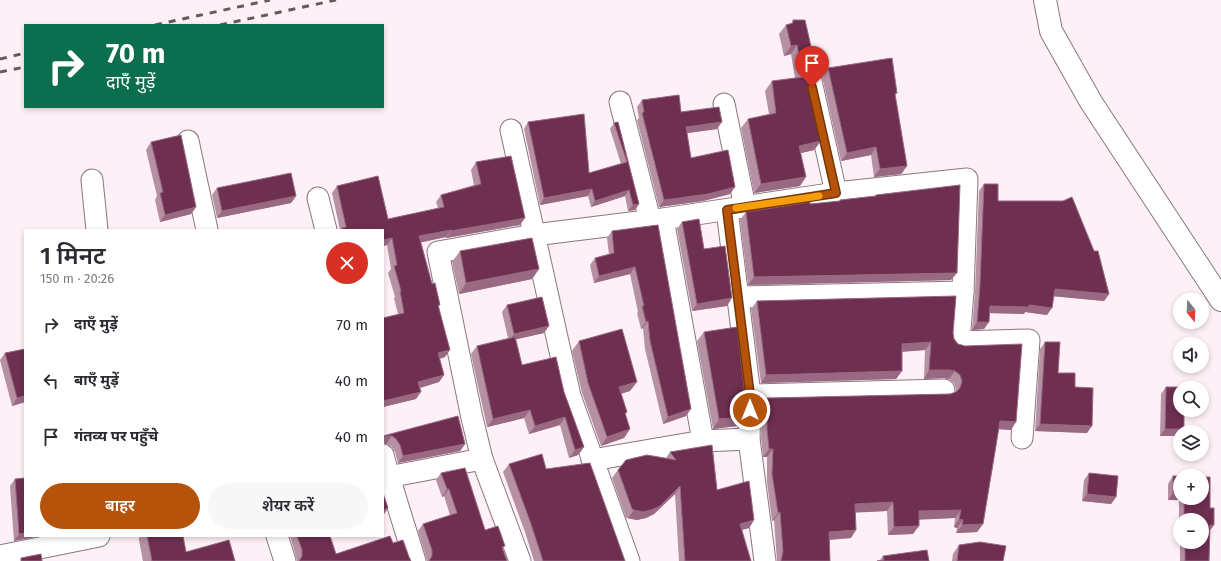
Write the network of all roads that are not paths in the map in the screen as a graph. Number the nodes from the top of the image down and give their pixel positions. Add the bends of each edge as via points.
1 (1045, 0) edge
2 (809, 72) dead end
3 (620, 102) dead end
4 (724, 104) dead end
5 (511, 130) dead end
6 (188, 142) dead end
7 (92, 180) dead end
8 (836, 193) junction
9 (318, 198) dead end
10 (736, 208) junction
11 (656, 219) junction
12 (97, 229) edge
13 (207, 229) edge
14 (326, 229) edge
15 (534, 235) junction
16 (963, 292) junction
17 (738, 297) junction
18 (1221, 300) edge
19 (944, 390) dead end
20 (750, 395) junction
21 (1022, 438) dead end
22 (749, 439) junction
23 (703, 441) junction
24 (482, 459) junction
25 (592, 460) junction
26 (384, 463) edge
27 (386, 478) edge
28 (94, 537) edge
29 (277, 537) edge
30 (0, 556) edge
31 (286, 561) edge
32 (415, 561) edge
33 (520, 561) edge
34 (629, 561) edge
35 (765, 561) edge

1 - 18 main road via 1051,31 1092,102
2 - 8 street
3 - 11 street
4 - 10 street
5 - 15 street
6 - 13 street
7 - 12 street
8 - 10 street
8 - 16 street via 967,179
9 - 14 street
10 - 11 street
10 - 17 street
11 - 15 street
11 - 23 street
15 - 24 street via 438,252
15 - 25 street via 570,396
16 - 17 street
16 - 21 street via 959,342 1029,340
17 - 20 street
19 - 20 street
20 - 22 street
22 - 23 street
22 - 35 street
23 - 25 street
24 - 27 street
24 - 33 street
25 - 34 street
26 - 27 street
27 - 32 street
28 - 30 street
29 - 31 street

